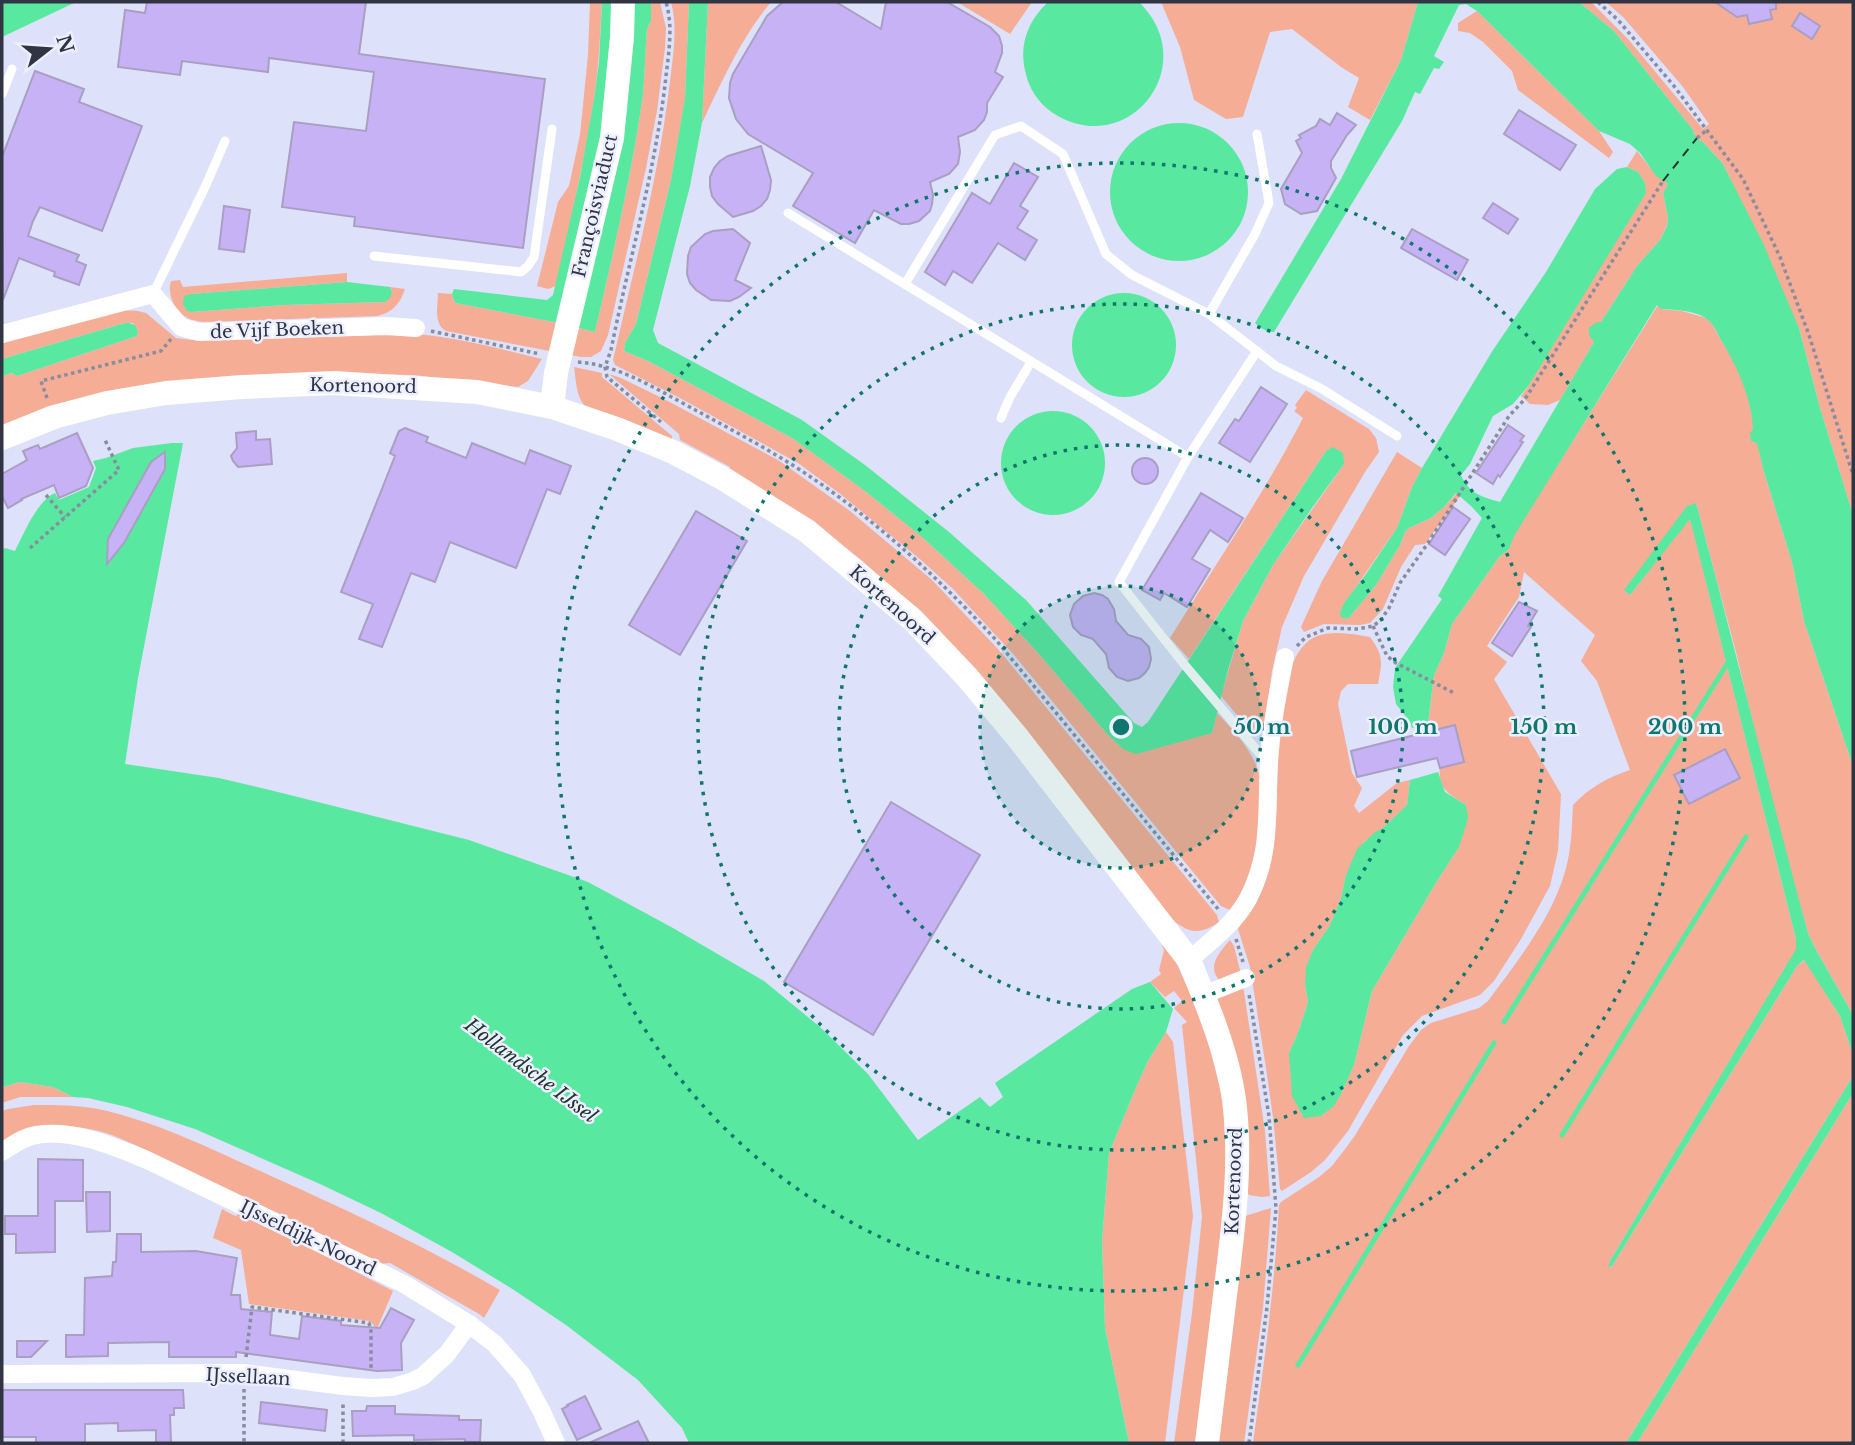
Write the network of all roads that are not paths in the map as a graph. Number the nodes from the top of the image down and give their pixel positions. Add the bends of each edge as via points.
1 (623, 2) edge
2 (12, 69) dead end
3 (2, 94) edge
4 (552, 130) dead end
5 (1257, 134) dead end
6 (225, 141) dead end
7 (788, 213) dead end
8 (374, 256) dead end
9 (905, 284) junction
10 (153, 294) junction
11 (1209, 314) junction
12 (416, 328) road end
13 (2, 334) edge
14 (1257, 351) junction
15 (1031, 362) junction
16 (552, 407) junction
17 (1001, 418) dead end
18 (1397, 436) dead end
19 (2, 438) edge
20 (1188, 457) junction
21 (1285, 657) road end
22 (1269, 765) junction
23 (1189, 960) junction
24 (1246, 978) road end
25 (1203, 995) junction
26 (2, 1152) edge
27 (468, 1324) junction
28 (2, 1374) edge
29 (556, 1443) edge
30 (1207, 1443) edge

1 - 16 street, Françoisviaduct via 612,138 557,363
2 - 3 lane
4 - 8 lane via 534,257 521,272
5 - 11 lane via 1269,203
6 - 10 lane
7 - 9 lane
9 - 11 lane via 995,135 1021,126 1063,154 1106,254 1132,275
9 - 15 lane
10 - 12 street, de Vijf Boeken via 181,327 199,332
10 - 13 street
11 - 14 lane
14 - 18 lane
14 - 20 lane
15 - 17 lane
15 - 20 lane
16 - 19 street, Kortenoord via 477,392 413,387 334,383 242,387 107,403
16 - 23 street, Kortenoord via 673,452 724,480 807,531 913,620 1018,738
20 - 22 lane via 1119,582
21 - 22 street
22 - 23 street via 1261,866 1247,899 1229,924
23 - 25 street, Kortenoord
24 - 25 street
25 - 30 street, Kortenoord via 1226,1062 1238,1153 1236,1207
26 - 27 street, IJsseldijk-Noord via 37,1135 87,1138 111,1146 404,1284
27 - 28 street, IJssellaan via 424,1376 393,1387 343,1386 244,1373
27 - 29 street, IJsseldijk-Noord via 495,1344 522,1375

